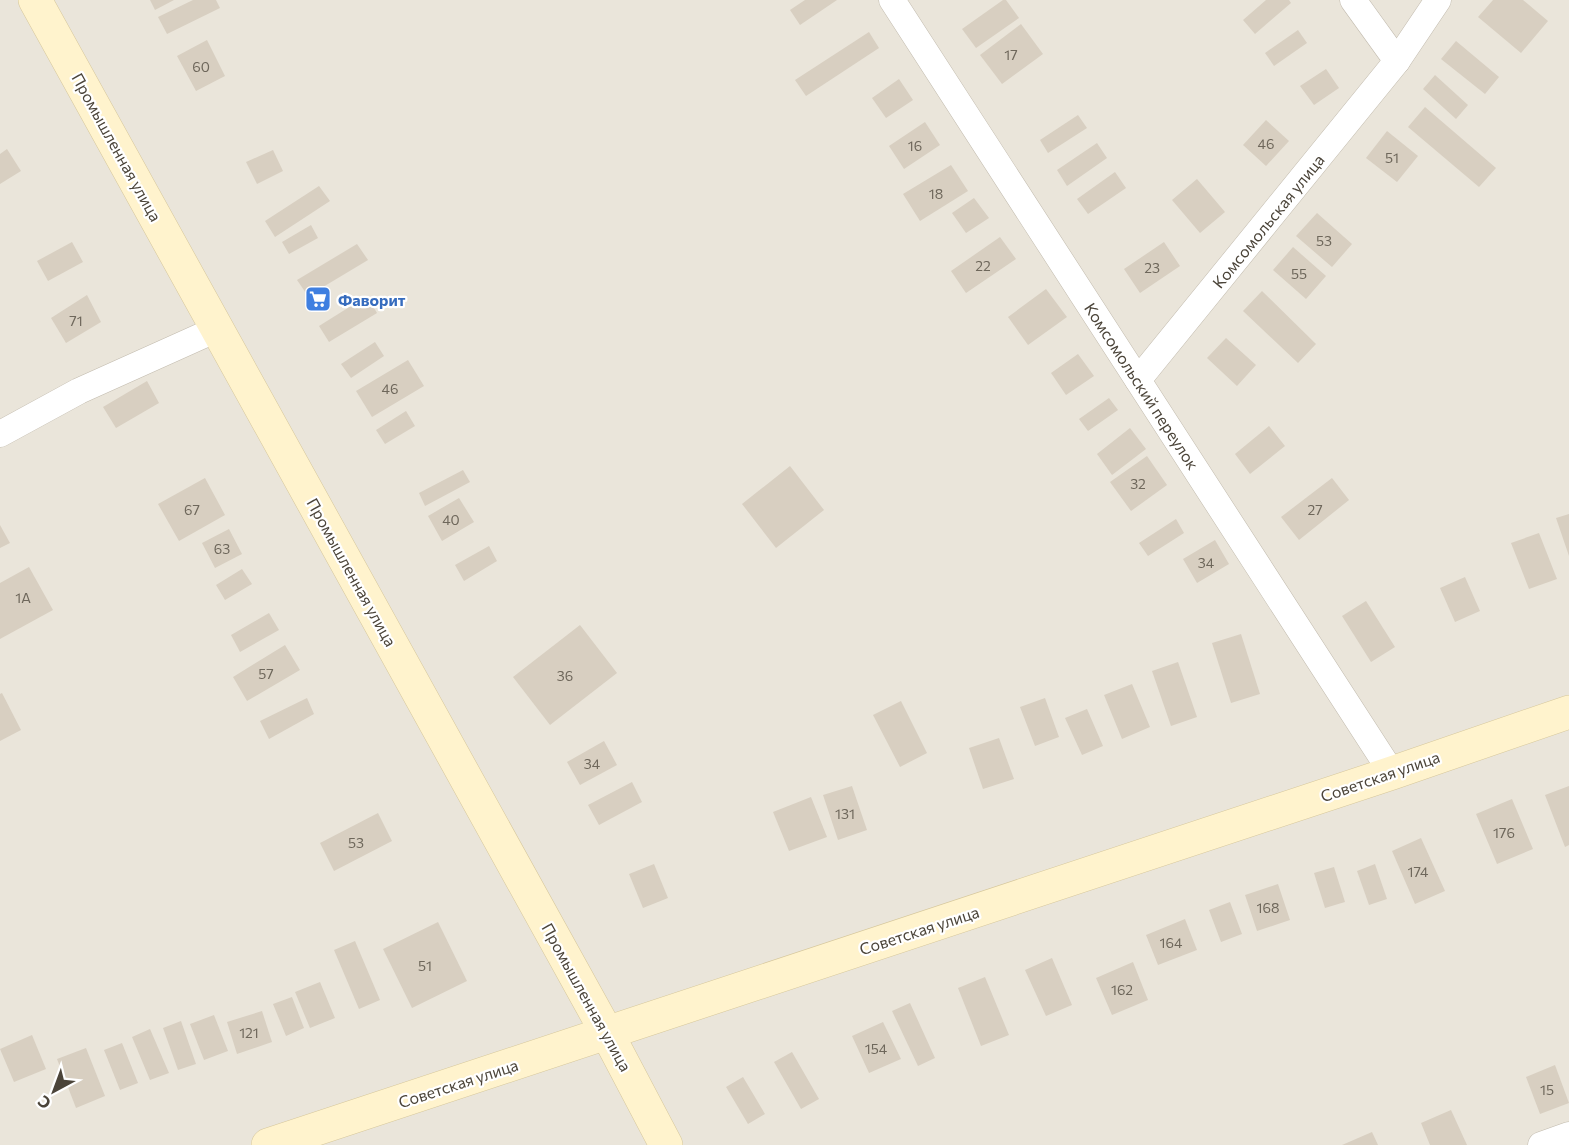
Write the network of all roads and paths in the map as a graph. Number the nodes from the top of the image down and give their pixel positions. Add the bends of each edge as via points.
1 (35, 0) edge
2 (892, 0) edge
3 (1353, 0) edge
4 (1438, 0) edge
5 (1397, 62) junction
6 (217, 329) junction
7 (1138, 380) junction
8 (0, 434) edge
9 (1569, 712) edge
10 (1392, 773) junction
11 (608, 1033) junction
12 (1569, 1135) edge
13 (268, 1145) edge
14 (666, 1145) edge
15 (1541, 1145) edge

1 - 6 street, Промышленная улица
2 - 7 street, Комсомольский переулок
3 - 5 street
4 - 5 street, Комсомольская улица
5 - 7 street, Комсомольская улица
6 - 8 street via 79,391
6 - 11 street, Промышленная улица
7 - 10 street, Комсомольский переулок
9 - 10 street, Советская улица
10 - 11 street, Советская улица
11 - 13 street, Советская улица
11 - 14 street, Промышленная улица
12 - 15 street

